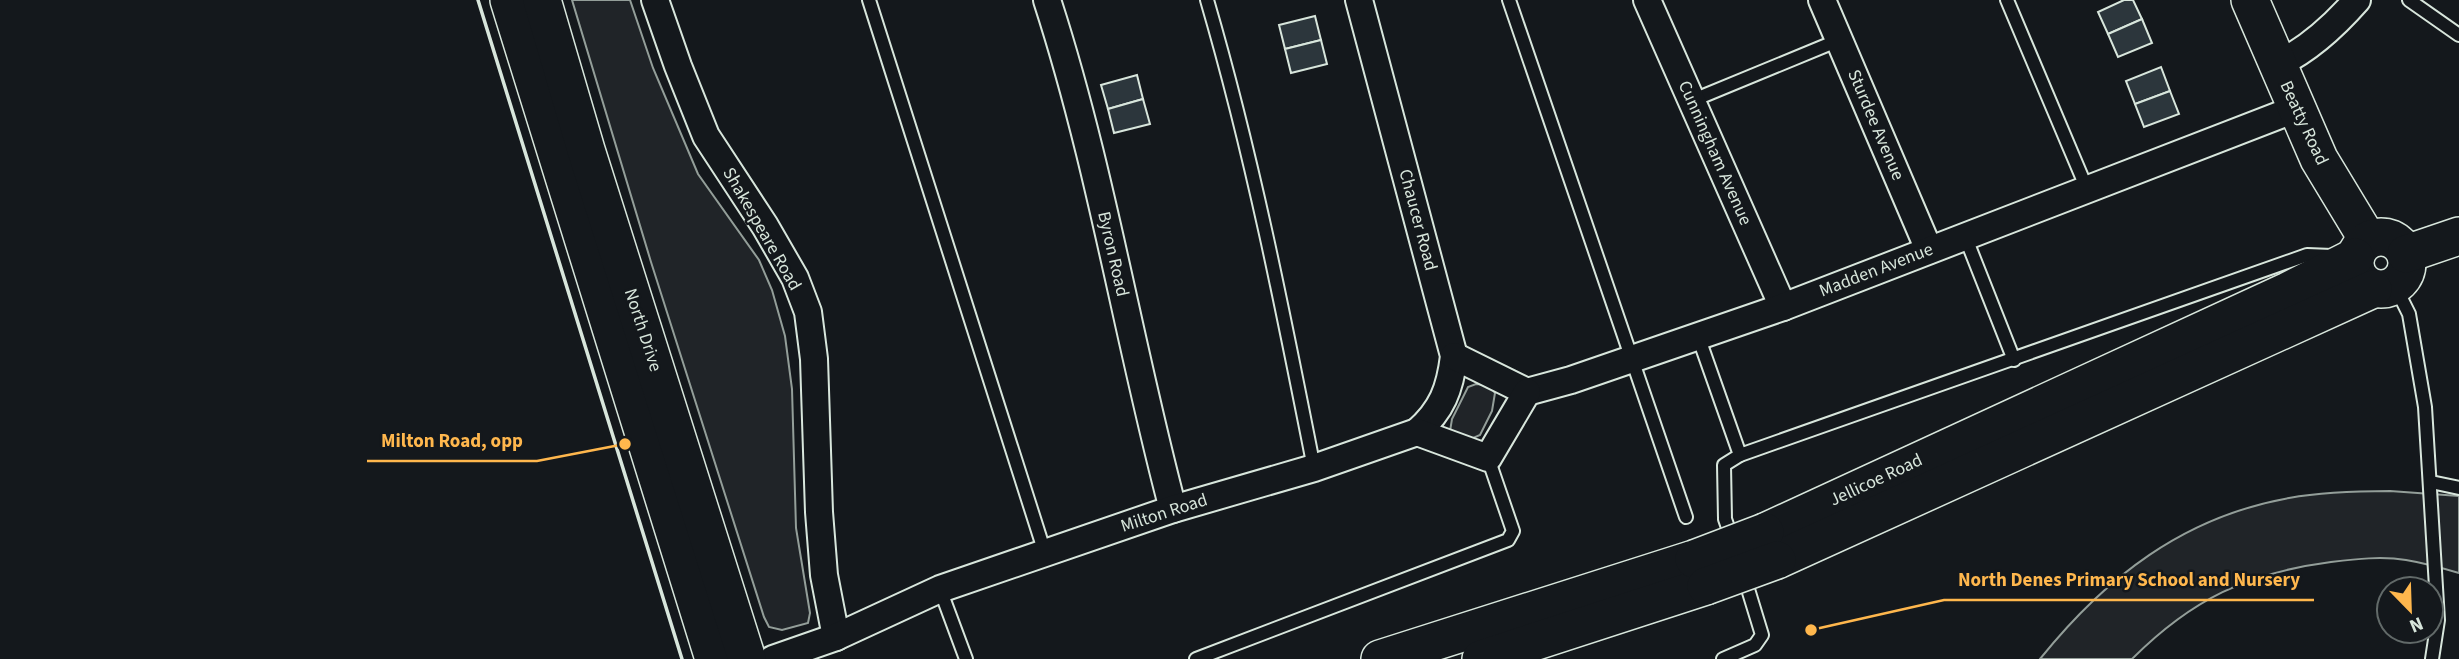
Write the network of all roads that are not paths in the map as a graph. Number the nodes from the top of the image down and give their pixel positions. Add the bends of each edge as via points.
1 (509, 0) edge
2 (542, 0) edge
3 (655, 0) edge
4 (869, 0) edge
5 (1047, 0) edge
6 (1206, 0) edge
7 (1359, 0) edge
8 (1509, 0) edge
9 (1647, 0) edge
10 (1822, 0) edge
11 (2007, 0) edge
12 (2250, 0) edge
13 (2357, 0) edge
14 (2409, 0) edge
15 (2459, 35) edge
16 (1839, 40) junction
17 (2278, 64) junction
18 (1692, 101) junction
19 (2298, 108) junction
20 (2087, 189) junction
21 (1965, 236) junction
22 (2459, 236) edge
23 (2362, 249) junction
24 (1929, 250) junction
25 (2391, 276) junction
26 (1783, 307) junction
27 (1698, 336) junction
28 (1454, 356) junction
29 (1632, 359) junction
30 (2014, 360) junction
31 (1527, 392) junction
32 (1417, 432) junction
33 (1740, 454) junction
34 (1488, 458) junction
35 (1314, 468) junction
36 (2431, 482) junction
37 (2459, 488) edge
38 (1173, 509) junction
39 (1686, 517) dead end
40 (1771, 546) junction
41 (1045, 553) junction
42 (1700, 572) junction
43 (940, 589) junction
44 (836, 637) junction
45 (714, 659) edge
46 (747, 659) edge
47 (773, 659) edge
48 (966, 659) edge
49 (1196, 659) edge
50 (1380, 659) edge
51 (1481, 659) edge
52 (1723, 659) edge
53 (2432, 659) edge

1 - 45 street, North Drive
2 - 46 street, North Drive
3 - 44 street, Shakespeare Road via 706,135 795,278 808,312 824,575
4 - 41 lane
5 - 38 street, Byron Road via 1065,56
6 - 35 lane via 1231,82 1275,270
7 - 28 street, Chaucer Road
8 - 29 lane
9 - 18 street, Cunningham Avenue
10 - 16 street, Sturdee Avenue
11 - 20 lane
12 - 17 street, Beatty Road
13 - 17 street via 2321,35
14 - 15 lane
16 - 18 lane
16 - 24 street, Sturdee Avenue
17 - 19 street, Beatty Road
18 - 26 street, Cunningham Avenue
19 - 20 street, Madden Avenue
19 - 23 street, Beatty Road
20 - 21 street, Madden Avenue
21 - 24 street, Madden Avenue
21 - 30 lane
22 - 25 street, Jellicoe Road
23 - 25 street via 2354,267 2364,284
23 - 25 street via 2377,237 2394,240
23 - 30 lane via 2307,255
23 - 40 street, Jellicoe Road via 2277,296
24 - 26 street, Madden Avenue
25 - 36 lane via 2409,314 2425,407
25 - 40 street, Jellicoe Road
26 - 27 street, Madden Avenue
27 - 29 street, Madden Avenue
27 - 33 lane
28 - 31 street
28 - 32 street, Chaucer Road via 1444,398 1433,418
29 - 31 street, Madden Avenue
29 - 39 lane
30 - 33 lane
31 - 34 street
32 - 34 street
32 - 35 street, Milton Road
33 - 52 lane via 1724,465 1725,519 1762,635 1755,645
34 - 49 lane via 1513,531 1508,540
35 - 38 street, Milton Road
36 - 37 lane
36 - 53 lane via 2438,620
38 - 41 street, Milton Road
40 - 42 street, Jellicoe Road, bridge
41 - 43 street, Milton Road
42 - 50 street, Jellicoe Road
42 - 51 street, Jellicoe Road
43 - 44 street, Milton Road
43 - 48 lane
44 - 47 street, Milton Road

